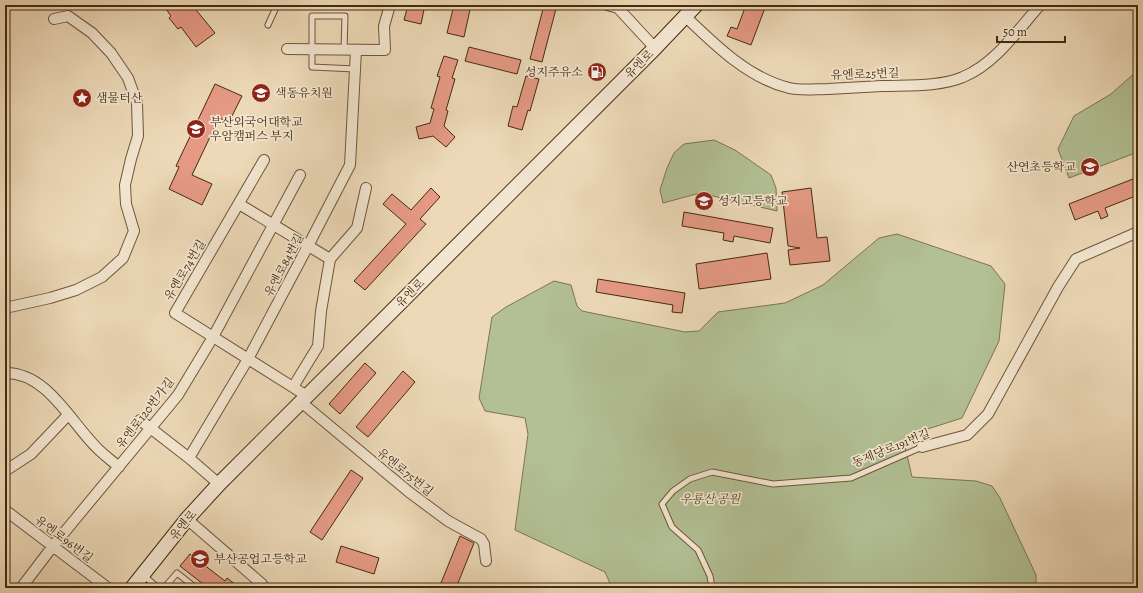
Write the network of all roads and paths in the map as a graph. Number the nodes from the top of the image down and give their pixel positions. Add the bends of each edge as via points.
1 (277, 5) edge
2 (390, 5) edge
3 (607, 5) edge
4 (696, 5) edge
5 (1040, 5) edge
6 (685, 16) junction
7 (54, 19) dead end
8 (268, 25) dead end
9 (655, 48) junction
10 (287, 50) dead end
11 (311, 50) junction
12 (344, 50) junction
13 (356, 50) junction
14 (355, 69) junction
15 (264, 160) dead end
16 (300, 175) dead end
17 (366, 188) dead end
18 (239, 204) junction
19 (273, 225) junction
20 (1138, 232) edge
21 (308, 246) junction
22 (330, 259) junction
23 (5, 308) edge
24 (213, 337) junction
25 (248, 359) junction
26 (5, 373) edge
27 (293, 387) junction
28 (304, 399) junction
29 (68, 415) junction
30 (140, 420) dead end
31 (151, 428) junction
32 (922, 447) joint
33 (189, 458) junction
34 (119, 467) junction
35 (5, 471) edge
36 (219, 484) junction
37 (5, 510) edge
38 (187, 519) junction
39 (53, 546) junction
40 (486, 561) dead end
41 (142, 574) junction
42 (26, 586) edge
43 (262, 586) edge
44 (108, 588) edge
45 (132, 588) edge
46 (158, 588) edge
47 (164, 588) edge
48 (196, 588) edge
49 (712, 588) edge

1 - 8 lane
2 - 13 street via 384,26 385,50
3 - 9 street via 618,8
4 - 6 main road, 유엔로
5 - 6 street, 유엔로25번길 via 983,66 963,77 918,85 810,89 790,88 755,73 719,49
6 - 9 main road, 유엔로
7 - 23 street via 68,16 92,33 111,52 128,78 137,103 138,136 125,185 126,204 134,231 124,258 102,277 76,290
9 - 28 main road, 유엔로
10 - 11 street
11 - 12 street
11 - 12 lane via 312,16 345,16
11 - 14 lane via 312,67
12 - 13 street
13 - 14 street, 유엔로84번길
14 - 21 street, 유엔로84번길 via 350,165
15 - 18 street, 유엔로74번길
16 - 19 street, 유엔로120번가길
17 - 22 street via 357,228
18 - 19 street
18 - 24 street, 유엔로74번길 via 175,313
19 - 21 street
19 - 24 street, 유엔로120번가길
20 - 32 street, 동제당로191번길 via 1076,259 988,414 967,435
21 - 22 street
21 - 25 street, 유엔로84번길
22 - 27 street via 318,346
24 - 25 street, 유엔로74번길
24 - 31 street, 유엔로120번가길 via 178,395
25 - 27 street, 유엔로74번길
25 - 33 street, 유엔로84번길
26 - 29 street via 27,377 50,392
27 - 28 street, 유엔로74번길
28 - 36 main road, 유엔로
28 - 40 street, 유엔로75번길 via 409,492 448,522 481,539
29 - 34 street via 97,448
29 - 35 street via 31,454
30 - 31 street
31 - 33 street
31 - 34 street, 유엔로120번가길
32 - 49 lane, 동제당로191번길 via 851,478 773,484 712,472 690,479 673,491 662,504 672,527 698,550 710,576
33 - 36 street
34 - 39 street, 유엔로120번가길
36 - 38 main road, 유엔로
37 - 39 street, 유엔로96번길
38 - 41 main road, 유엔로
38 - 43 street
39 - 42 street, 유엔로120번가길
39 - 44 street, 유엔로96번길
41 - 45 main road, 유엔로
41 - 46 lane
47 - 48 lane via 177,573

